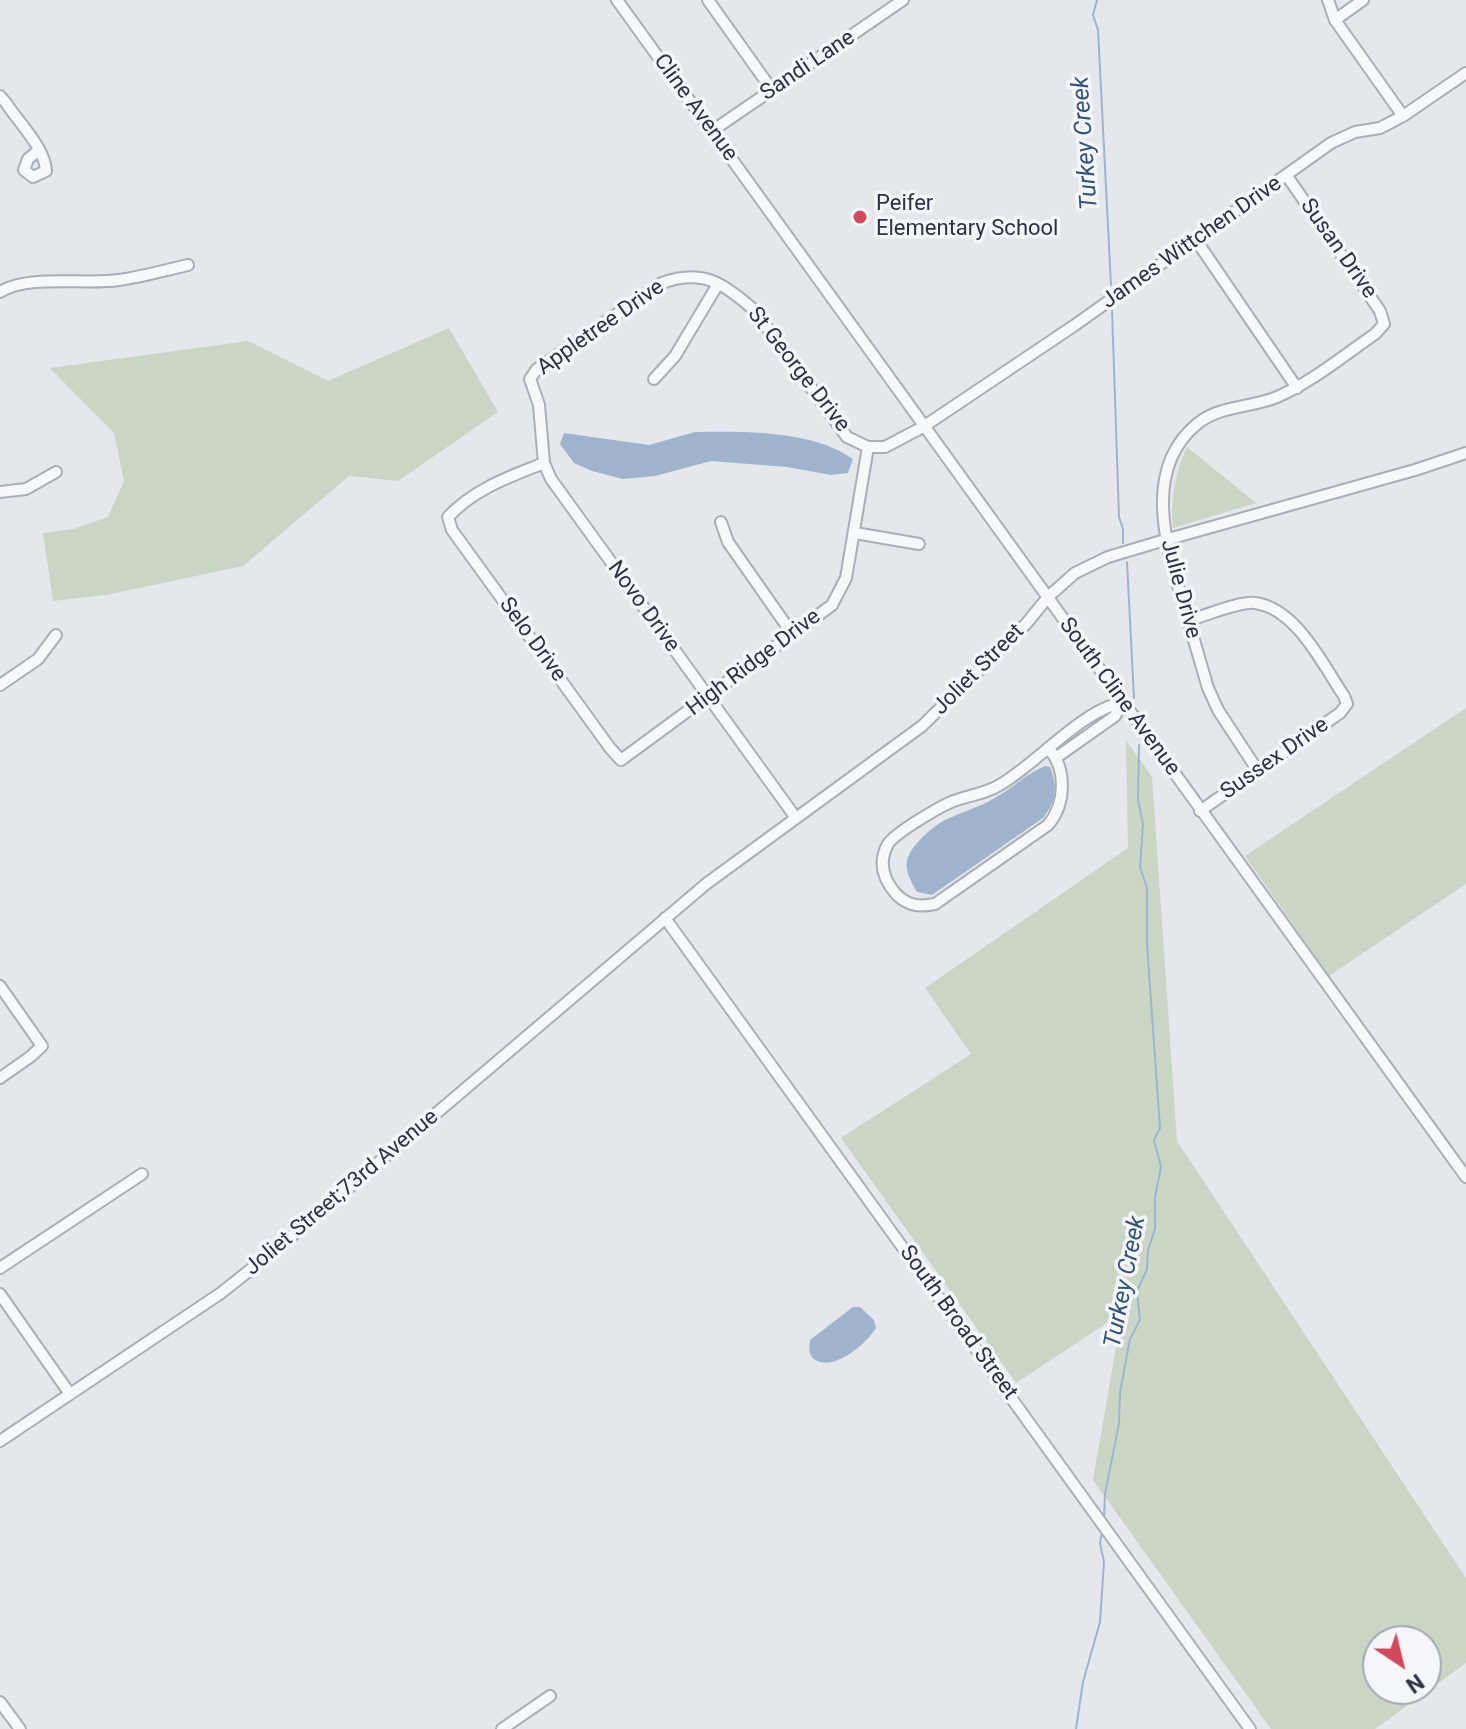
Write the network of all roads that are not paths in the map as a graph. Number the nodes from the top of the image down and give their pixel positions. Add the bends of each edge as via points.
1 (617, 0) edge
2 (708, 0) edge
3 (903, 0) edge
4 (1328, 0) edge
5 (1363, 0) edge
6 (1335, 20) junction
7 (1466, 73) edge
8 (772, 90) junction
9 (0, 96) edge
10 (1403, 116) junction
11 (712, 131) junction
12 (39, 150) dead end
13 (1287, 176) junction
14 (773, 216) joint
15 (1196, 240) junction
16 (188, 265) dead end
17 (718, 284) junction
18 (0, 292) edge
19 (1384, 324) joint
20 (530, 379) joint
21 (654, 379) dead end
22 (1297, 388) junction
23 (923, 427) junction
24 (868, 447) junction
25 (1466, 453) edge
26 (544, 463) junction
27 (56, 472) dead end
28 (0, 492) edge
29 (721, 522) dead end
30 (855, 533) junction
31 (1165, 540) junction
32 (919, 544) dead end
33 (1048, 597) junction
34 (1189, 620) junction
35 (56, 635) dead end
36 (793, 635) junction
37 (0, 685) edge
38 (708, 697) junction
39 (1122, 703) junction
40 (1048, 748) junction
41 (1057, 757) junction
42 (621, 760) joint
43 (1258, 771) junction
44 (1200, 811) junction
45 (796, 818) junction
46 (665, 918) junction
47 (0, 986) edge
48 (0, 1078) edge
49 (142, 1174) dead end
50 (1466, 1177) edge
51 (0, 1268) edge
52 (0, 1294) edge
53 (70, 1394) junction
54 (0, 1441) edge
55 (550, 1696) dead end
56 (0, 1702) edge
57 (20, 1729) edge
58 (502, 1729) edge
59 (1250, 1729) edge

1 - 11 street, Cline Avenue
2 - 8 street
3 - 8 street, Sandi Lane
4 - 6 street
5 - 6 street
6 - 10 street
7 - 10 street, James Wittchen Drive
8 - 11 street, Sandi Lane
9 - 12 street
10 - 13 street, James Wittchen Drive via 1331,143
11 - 14 street, Cline Avenue
13 - 15 street, James Wittchen Drive
13 - 19 street, Susan Drive
14 - 23 street, South Cline Avenue
15 - 22 street
15 - 23 street, James Wittchen Drive
16 - 18 street via 118,281 40,283
17 - 20 street, Appletree Drive via 698,276 662,283
17 - 21 street via 675,356
17 - 24 street, St George Drive via 755,311 847,437
19 - 22 street, Julie Drive
20 - 26 street, Novo Drive via 539,405
22 - 31 street, Julie Drive via 1220,411 1197,424 1176,448 1162,502
23 - 24 street, St George Drive via 885,447
23 - 33 street, South Cline Avenue
24 - 30 street, High Ridge Drive
25 - 31 street, Joliet Street
26 - 38 street, Novo Drive
26 - 42 street, Selo Drive via 474,495 448,517 452,530
27 - 28 street via 26,489
29 - 36 street via 728,542
30 - 32 street
30 - 36 street, High Ridge Drive via 846,578 832,605
31 - 33 street, Joliet Street via 1093,564
31 - 34 street, Julie Drive
33 - 39 street, South Cline Avenue
33 - 45 street, Joliet Street via 922,726
34 - 43 street, Julie Drive via 1218,710
34 - 43 street, Sussex Drive via 1253,602 1272,608 1288,617 1344,696 1347,704 1340,713
35 - 37 street via 38,659
36 - 38 street, High Ridge Drive
38 - 42 street, High Ridge Drive
38 - 45 street, Novo Drive
39 - 40 street via 1108,705
39 - 41 street via 1115,716
39 - 44 street, South Cline Avenue
40 - 41 street
40 - 41 street via 996,787 948,803 890,841 882,871 893,891 905,903 935,904 1048,825 1062,791
43 - 44 street, Sussex Drive
44 - 50 street, South Cline Avenue
45 - 46 street, Joliet Street
46 - 53 street, Joliet Street;73rd Avenue via 279,1247 221,1293
46 - 59 street, South Broad Street
47 - 48 street via 42,1046
49 - 51 street
52 - 53 street
53 - 54 street, Joliet Street;73rd Avenue
55 - 58 street
56 - 57 street

